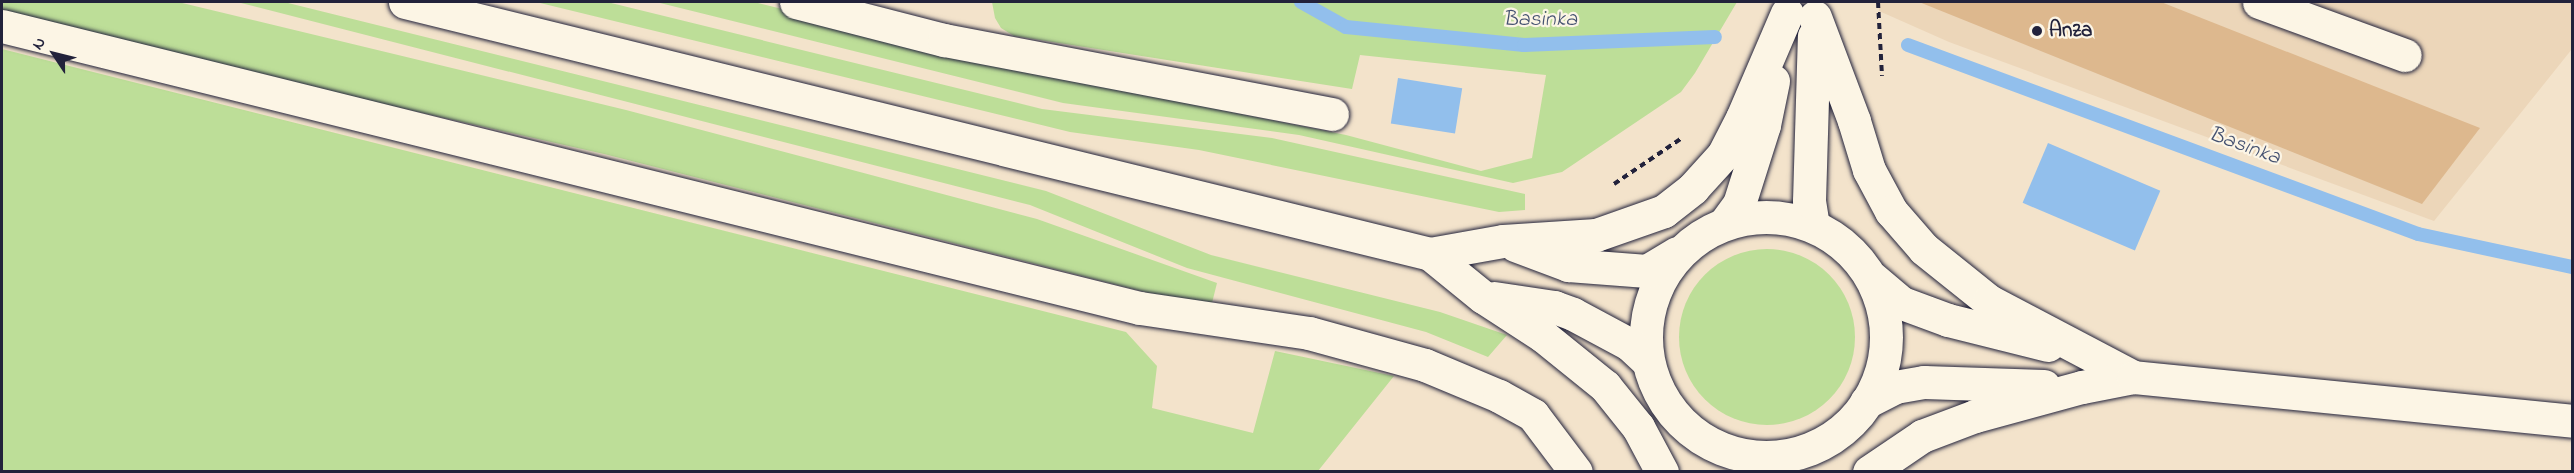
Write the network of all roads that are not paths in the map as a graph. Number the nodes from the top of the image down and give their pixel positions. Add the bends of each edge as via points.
1 (405, 2) edge
2 (796, 2) edge
3 (2259, 2) edge
4 (1801, 8) edge
5 (2, 26) edge
6 (2405, 55) dead end
7 (1332, 114) dead end
8 (1725, 223) junction
9 (1813, 226) junction
10 (1503, 241) junction
11 (1682, 251) junction
12 (1430, 254) junction
13 (1869, 276) junction
14 (1483, 297) junction
15 (2090, 355) junction
16 (1647, 361) junction
17 (2133, 377) junction
18 (2082, 387) junction
19 (1866, 402) junction
20 (2572, 422) edge
21 (1720, 459) edge
22 (1792, 463) edge
23 (1576, 471) edge
24 (1662, 471) edge
25 (1869, 471) edge

1 - 12 main road
2 - 7 main road via 945,40
3 - 6 main road
4 - 8 main road via 1739,204
4 - 9 main road
4 - 10 main road via 1723,155 1693,188 1664,210 1596,236
4 - 15 main road via 1854,121 1869,170 1891,211 1924,249 1989,300
5 - 23 main road via 1140,308 1309,333 1425,365 1499,396 1533,416
8 - 9 main road via 1769,216
8 - 11 main road
9 - 13 main road via 1845,246
10 - 11 main road via 1568,265 1647,271
10 - 12 main road
11 - 16 main road via 1663,274 1650,302 1645,331
12 - 14 main road
13 - 15 main road via 1902,303 1920,310
13 - 19 main road via 1882,307 1886,340 1881,373
14 - 16 main road via 1554,306 1629,344
14 - 24 main road via 1543,336 1605,386 1638,428
15 - 17 main road
16 - 21 main road via 1661,397 1685,427
17 - 18 main road
17 - 20 main road
18 - 19 main road via 1924,382 1895,387
18 - 25 main road via 1975,416 1922,436
19 - 22 main road via 1847,426
21 - 22 main road via 1755,457

